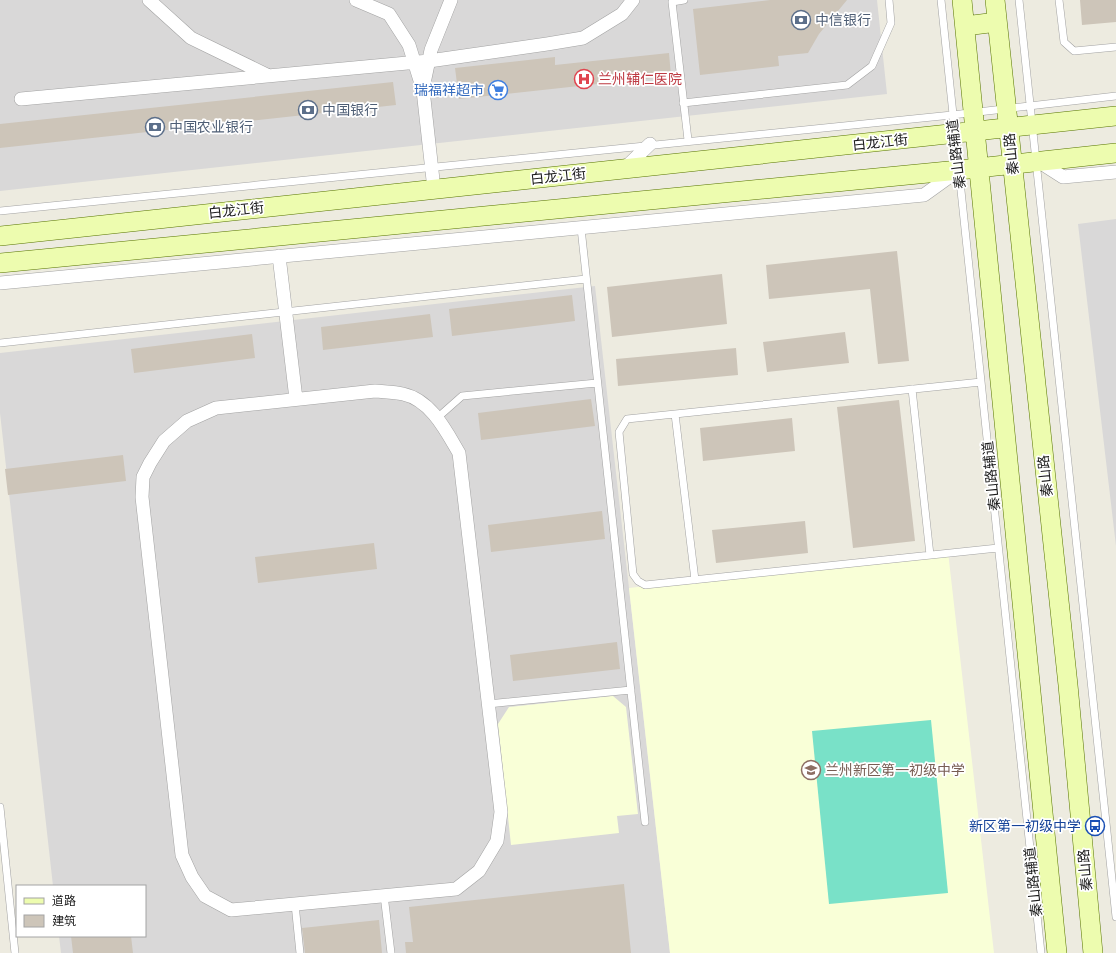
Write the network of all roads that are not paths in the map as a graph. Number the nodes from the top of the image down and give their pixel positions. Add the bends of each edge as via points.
1 (149, 0) edge
2 (356, 0) edge
3 (451, 0) edge
4 (633, 0) edge
5 (684, 0) edge
6 (889, 0) edge
7 (941, 0) edge
8 (962, 0) edge
9 (995, 0) edge
10 (1019, 0) edge
11 (1059, 0) edge
12 (997, 22) junction
13 (965, 26) junction
14 (1116, 47) edge
15 (414, 61) junction
16 (428, 61) junction
17 (267, 75) junction
18 (423, 90) junction
19 (1114, 97) edge
20 (21, 99) dead end
21 (683, 102) junction
22 (1031, 105) junction
23 (1006, 107) junction
24 (974, 111) junction
25 (952, 115) junction
26 (1116, 116) edge
27 (1034, 125) junction
28 (1008, 128) junction
29 (976, 131) junction
30 (956, 133) junction
31 (688, 140) junction
32 (650, 144) junction
33 (1114, 154) edge
34 (1038, 161) junction
35 (1012, 164) junction
36 (431, 167) junction
37 (980, 168) junction
38 (624, 169) junction
39 (958, 170) junction
40 (1116, 172) edge
41 (434, 189) junction
42 (0, 211) edge
43 (581, 228) junction
44 (0, 236) edge
45 (279, 256) junction
46 (0, 263) edge
47 (586, 279) junction
48 (0, 283) edge
49 (286, 312) junction
50 (0, 344) edge
51 (597, 382) junction
52 (981, 382) junction
53 (912, 389) junction
54 (296, 399) junction
55 (675, 414) junction
56 (436, 418) junction
57 (998, 548) junction
58 (930, 555) junction
59 (695, 580) junction
60 (631, 690) junction
61 (488, 704) junction
62 (0, 808) edge
63 (645, 822) dead end
64 (2, 842) edge
65 (384, 895) junction
66 (295, 904) junction
67 (1116, 917) edge
68 (16, 953) edge
69 (300, 953) edge
70 (391, 953) edge
71 (1040, 953) edge
72 (1057, 953) edge
73 (1093, 953) edge

1 - 17 street via 191,38
2 - 15 street via 389,14 409,45
3 - 16 street
4 - 16 street via 622,14 584,38
5 - 21 lane via 672,2
6 - 21 lane via 892,23 872,66 847,85
7 - 25 lane, 秦山路辅道
8 - 13 main road
9 - 12 main road, 秦山路
10 - 22 lane
11 - 14 lane via 1064,42 1074,51
12 - 13 main road
12 - 23 main road, 秦山路
13 - 24 main road
15 - 16 street
15 - 17 street
15 - 18 street
16 - 18 street
17 - 20 street
18 - 36 street
19 - 22 lane, 白龙江街
21 - 31 lane
22 - 23 lane, 白龙江街
22 - 27 lane
23 - 24 lane, 白龙江街
23 - 28 main road, 秦山路
24 - 25 lane, 白龙江街
24 - 29 main road
25 - 30 lane, 秦山路辅道
25 - 31 lane, 白龙江街
26 - 27 main road, 白龙江街
27 - 28 main road, 白龙江街
27 - 34 lane
28 - 29 main road, 白龙江街
28 - 35 main road, 秦山路
29 - 30 main road, 白龙江街
29 - 37 main road
30 - 38 main road, 白龙江街
30 - 39 lane, 秦山路辅道
31 - 32 lane, 白龙江街
32 - 36 lane, 白龙江街
32 - 38 street
33 - 34 main road
34 - 35 main road
34 - 40 street via 1063,177
34 - 67 lane
35 - 37 main road
35 - 73 main road, 秦山路 via 1067,677
36 - 41 street
36 - 42 lane, 白龙江街
37 - 39 main road
37 - 72 main road
38 - 41 main road, 白龙江街
39 - 43 street via 924,195
39 - 46 main road
39 - 52 lane, 秦山路辅道
41 - 44 main road, 白龙江街
43 - 45 street
43 - 47 lane
45 - 48 street
45 - 49 street
47 - 49 lane
47 - 51 lane
49 - 50 lane
49 - 54 street
51 - 56 lane via 462,396
51 - 60 lane
52 - 53 lane
52 - 57 lane, 秦山路辅道
53 - 55 lane
53 - 58 lane
54 - 56 street via 375,390 405,394 425,405
54 - 66 street via 216,408 188,421 164,441 150,463 143,477 142,497 182,855 205,896 231,910
55 - 59 lane
55 - 59 lane via 627,418 618,432 633,574 645,585
56 - 61 street via 444,426 459,454
57 - 58 lane
57 - 71 lane, 秦山路辅道
58 - 59 lane
60 - 61 lane
60 - 63 lane
61 - 65 street via 501,812 497,841 479,871 456,889
62 - 64 lane
64 - 68 lane
65 - 66 street
65 - 70 lane
66 - 69 lane

